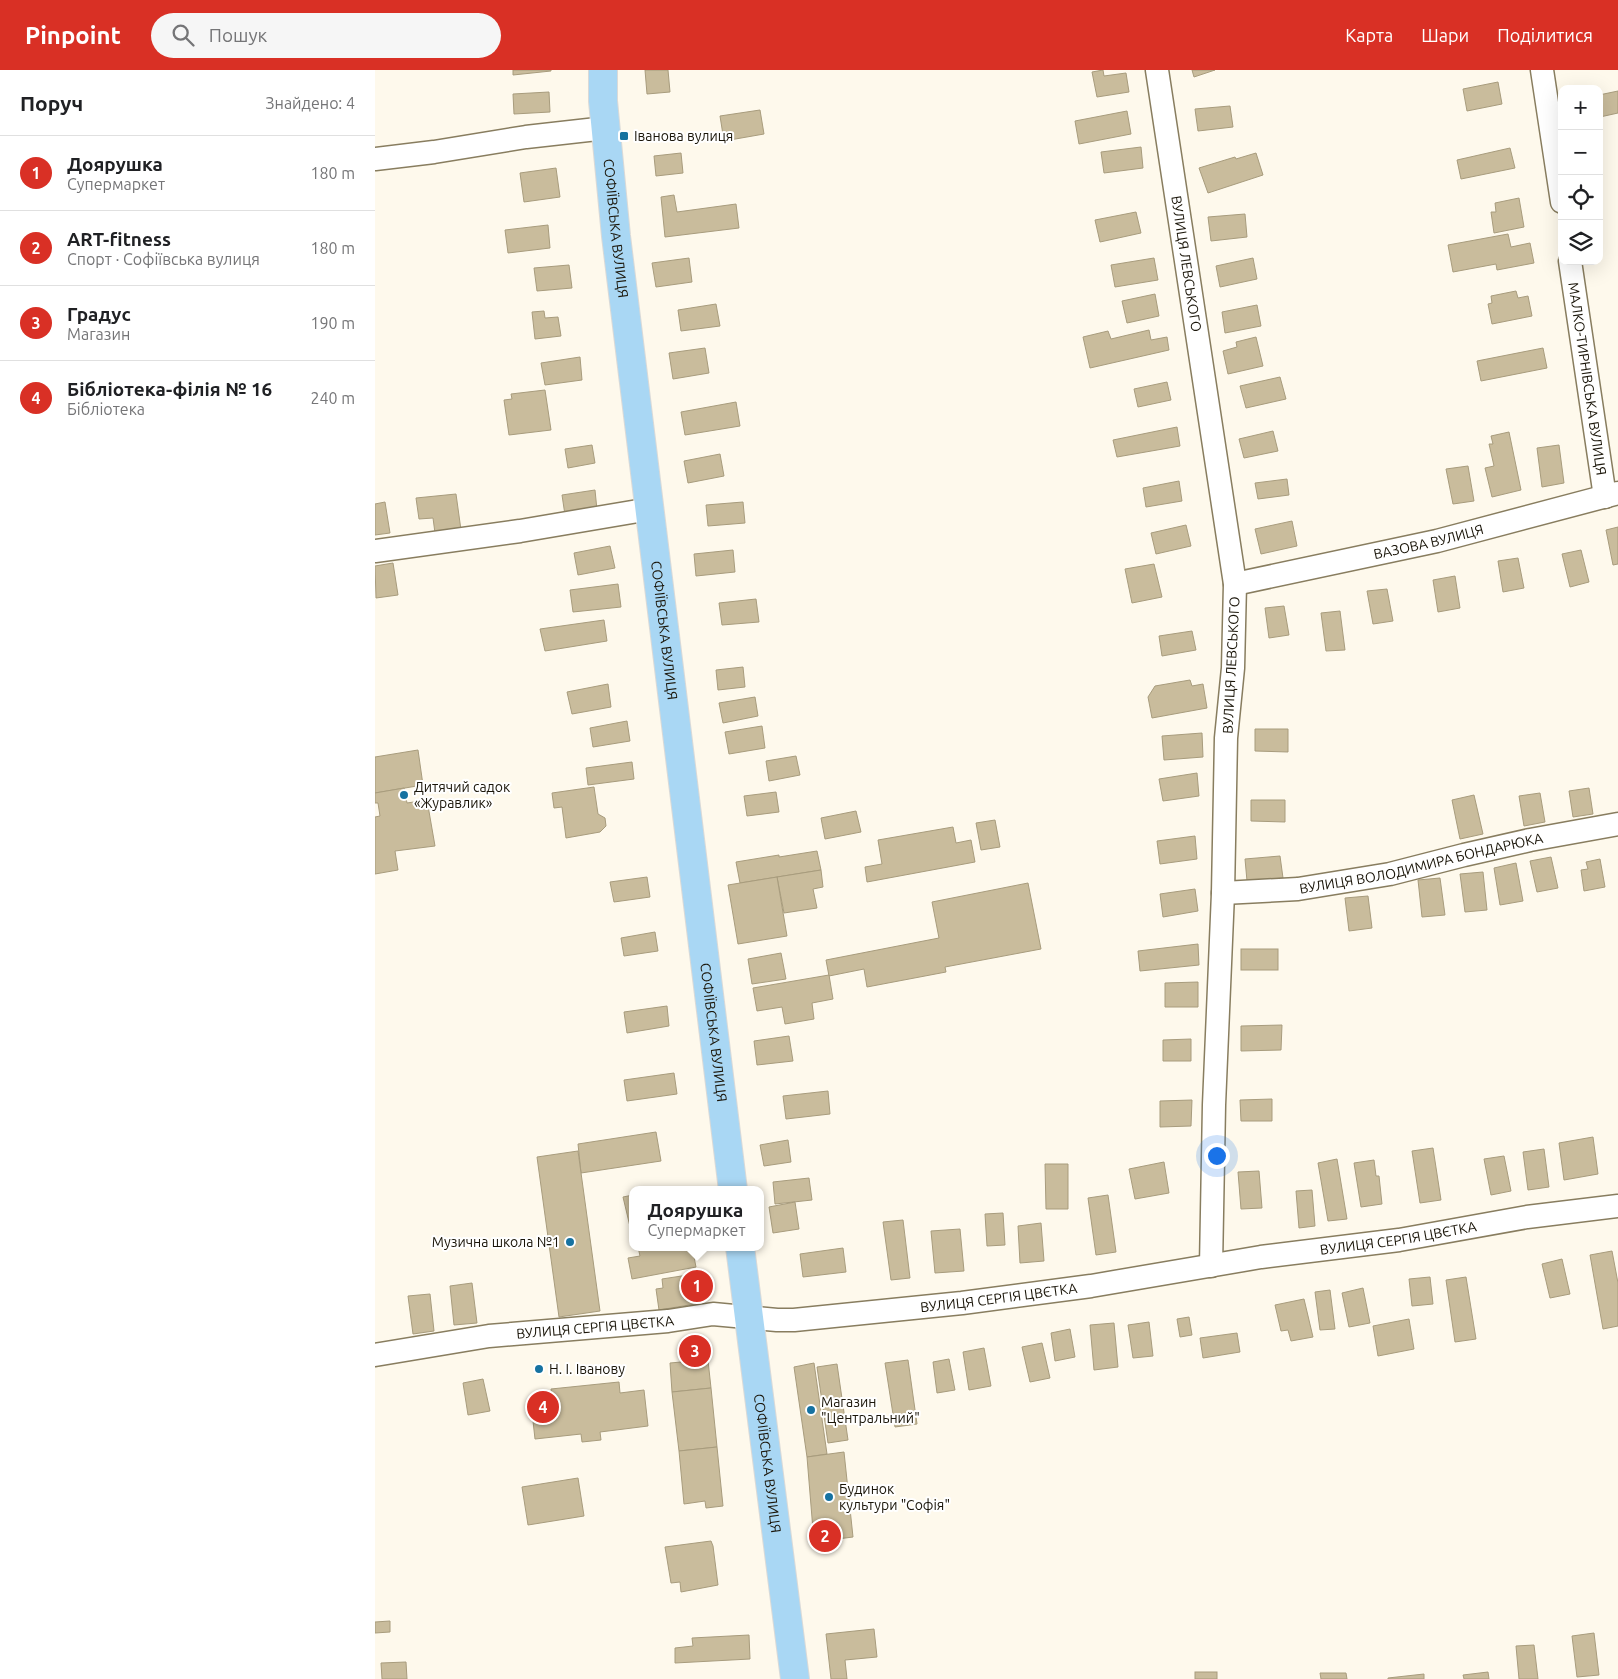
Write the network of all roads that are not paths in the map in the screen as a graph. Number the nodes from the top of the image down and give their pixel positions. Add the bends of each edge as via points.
1 (603, 70) edge
2 (1157, 70) edge
3 (1542, 70) edge
4 (606, 128) junction
5 (375, 159) edge
6 (1558, 176) edge
7 (1571, 265) edge
8 (1611, 495) edge
9 (650, 509) junction
10 (375, 551) edge
11 (1235, 584) junction
12 (1618, 824) edge
13 (1223, 893) junction
14 (733, 1186) edge
15 (1618, 1206) edge
16 (741, 1251) edge
17 (1211, 1266) junction
18 (749, 1318) junction
19 (375, 1355) edge
20 (795, 1679) edge

1 - 4 main road, СОФІЇВСЬКА ВУЛИЦЯ
2 - 11 street, ВУЛИЦЯ ЛЕВСЬКОГО
3 - 6 street
4 - 5 street
4 - 9 main road, СОФІЇВСЬКА ВУЛИЦЯ
7 - 8 street, МАЛКО-ТИРНІВСЬКА ВУЛИЦЯ
8 - 11 street, ВАЗОВА ВУЛИЦЯ via 1437,541
9 - 10 street
9 - 14 main road, СОФІЇВСЬКА ВУЛИЦЯ
11 - 13 street, ВУЛИЦЯ ЛЕВСЬКОГО via 1233,668 1226,738
12 - 13 street, ВУЛИЦЯ ВОЛОДИМИРА БОНДАРЮКА via 1530,840 1391,874 1298,889
13 - 17 street, ВУЛИЦЯ ЛЕВСЬКОГО
15 - 17 street, ВУЛИЦЯ СЕРГІЯ ЦВЄТКА
16 - 18 main road, СОФІЇВСЬКА ВУЛИЦЯ
17 - 18 street, ВУЛИЦЯ СЕРГІЯ ЦВЄТКА via 962,1303 794,1320
18 - 19 street, ВУЛИЦЯ СЕРГІЯ ЦВЄТКА via 713,1314 668,1321 489,1336
18 - 20 main road, СОФІЇВСЬКА ВУЛИЦЯ

